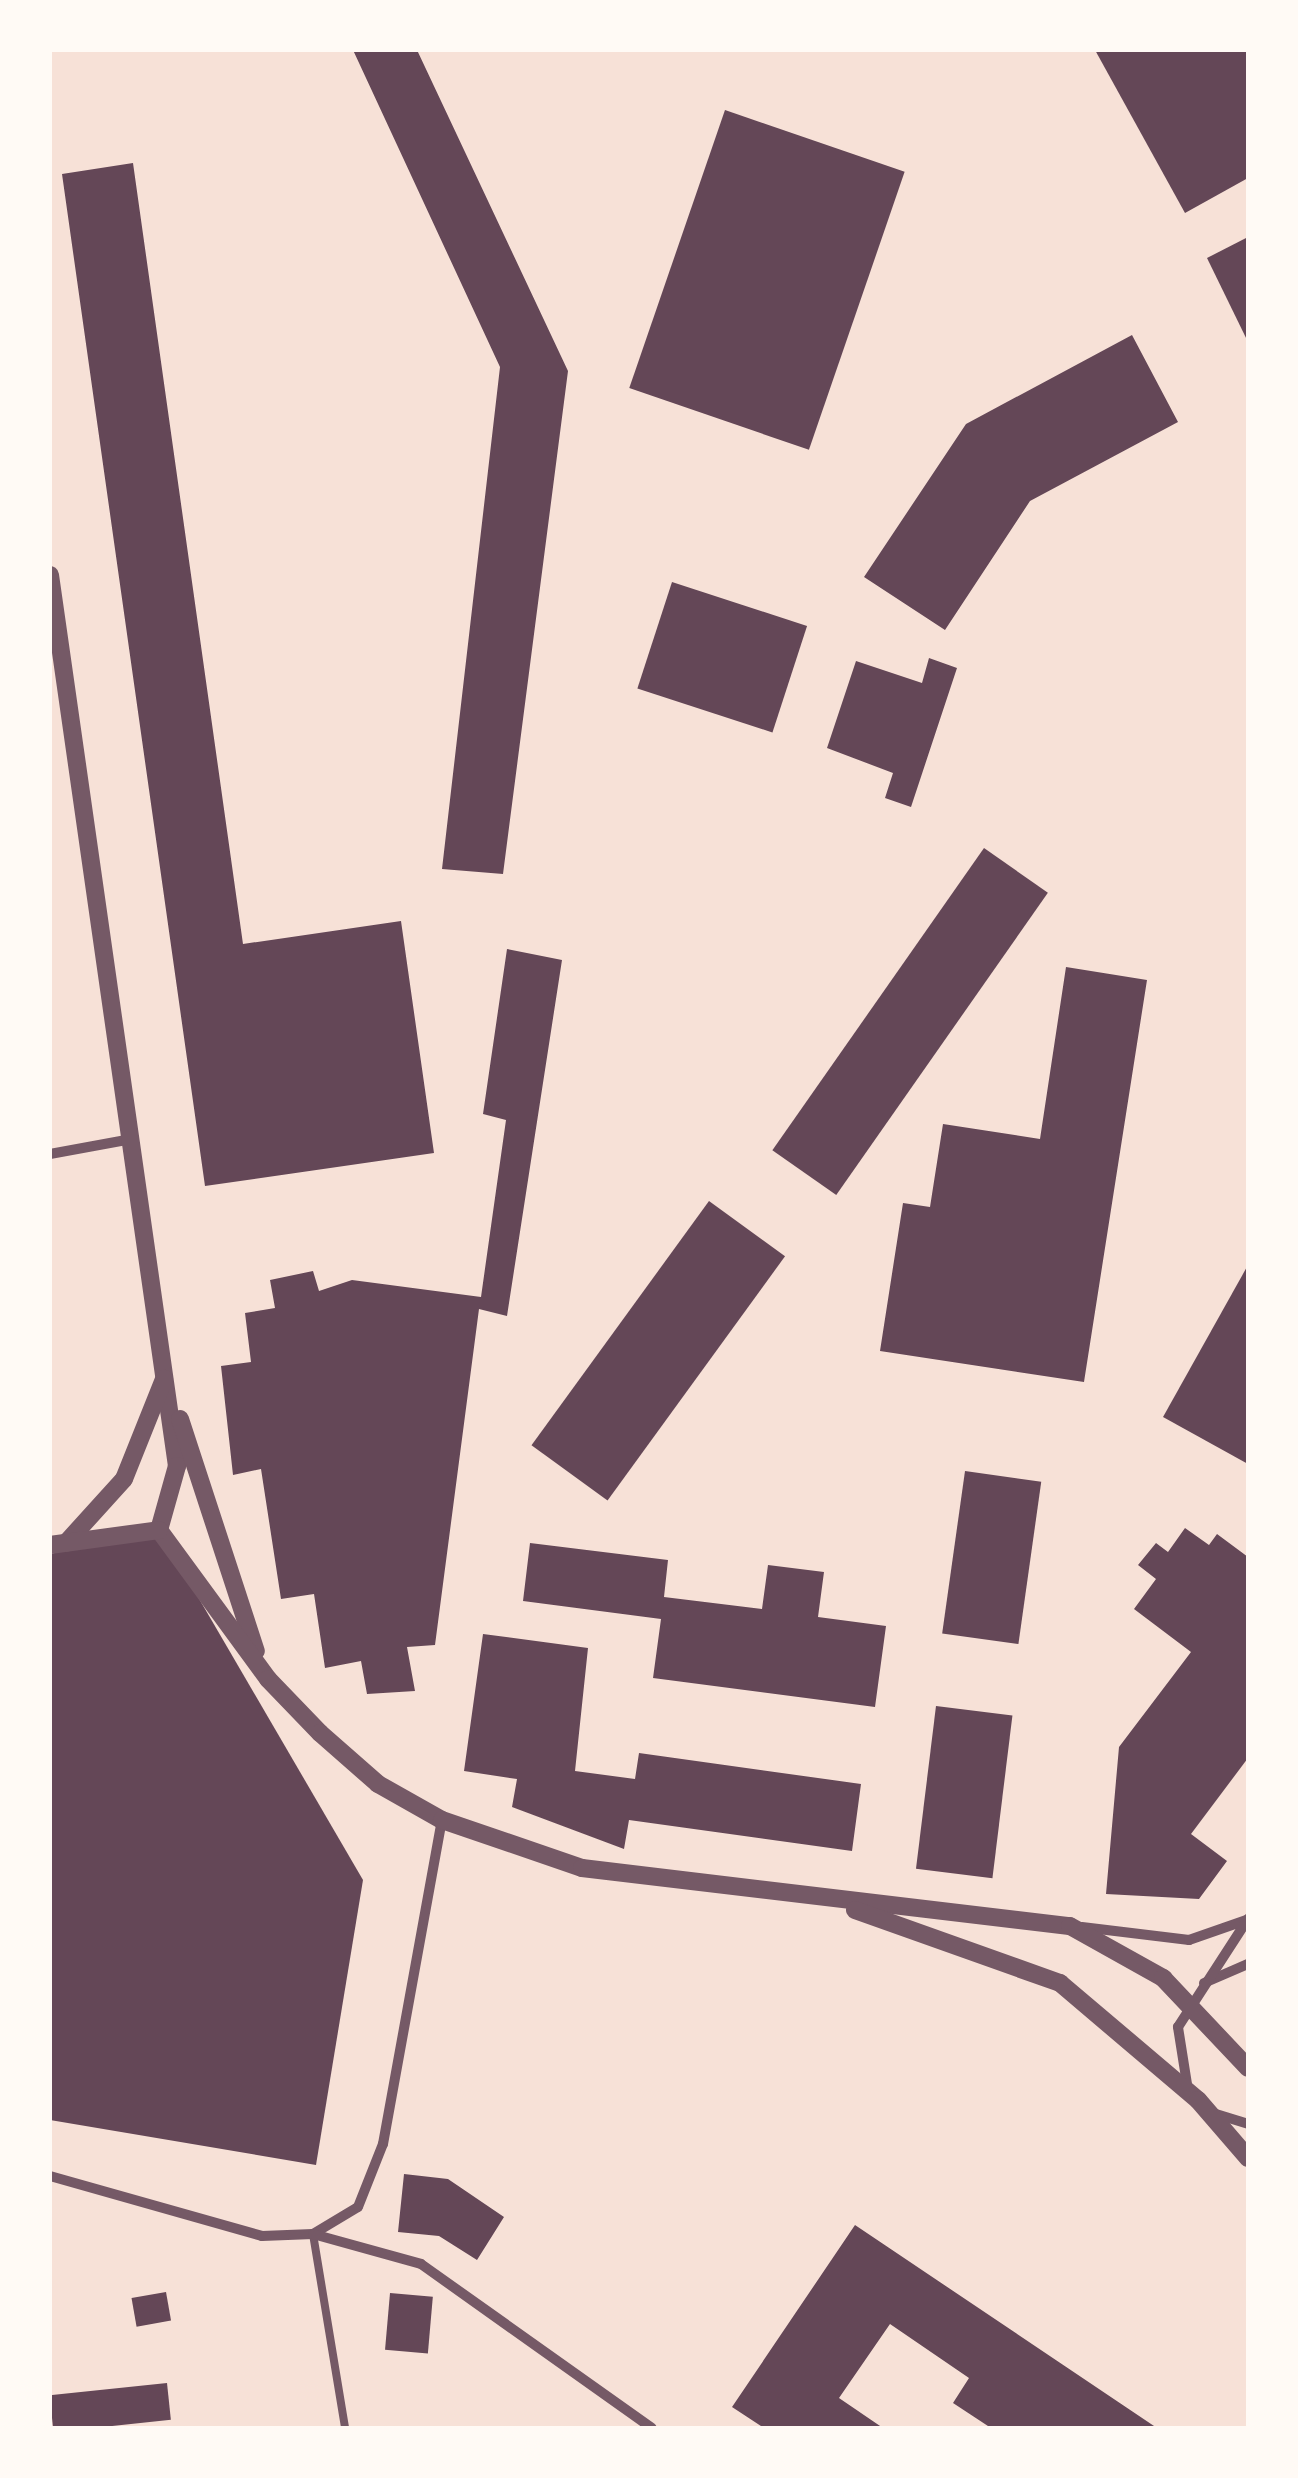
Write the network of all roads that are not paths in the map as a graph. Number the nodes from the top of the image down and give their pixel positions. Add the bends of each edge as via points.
1 (50, 575) edge
2 (132, 1139) junction
3 (50, 1154) edge
4 (166, 1371) junction
5 (159, 1530) junction
6 (58, 1544) edge
7 (268, 1679) junction
8 (442, 1820) junction
9 (826, 1900) junction
10 (1248, 1919) edge
11 (1070, 1926) junction
12 (1248, 1964) edge
13 (1187, 2002) junction
14 (1248, 2068) edge
15 (1198, 2100) junction
16 (1248, 2124) edge
17 (1248, 2158) edge
18 (50, 2176) edge
19 (312, 2234) junction
20 (345, 2428) edge
21 (652, 2428) edge

1 - 2 street
2 - 3 street
2 - 4 street
4 - 5 street via 177,1466
4 - 6 street via 124,1479
4 - 7 street
5 - 6 street
5 - 7 street
7 - 8 street via 378,1784
8 - 9 street via 582,1868
8 - 19 street via 382,2144 358,2207
9 - 11 street
9 - 15 street via 1060,1983
10 - 11 street via 1189,1940
10 - 13 street
11 - 13 street via 1163,1978
12 - 13 street via 1205,1982
13 - 14 street
13 - 15 street via 1176,2053
15 - 16 street
15 - 17 street
18 - 19 street via 262,2236
19 - 20 lane
19 - 21 street via 421,2264

